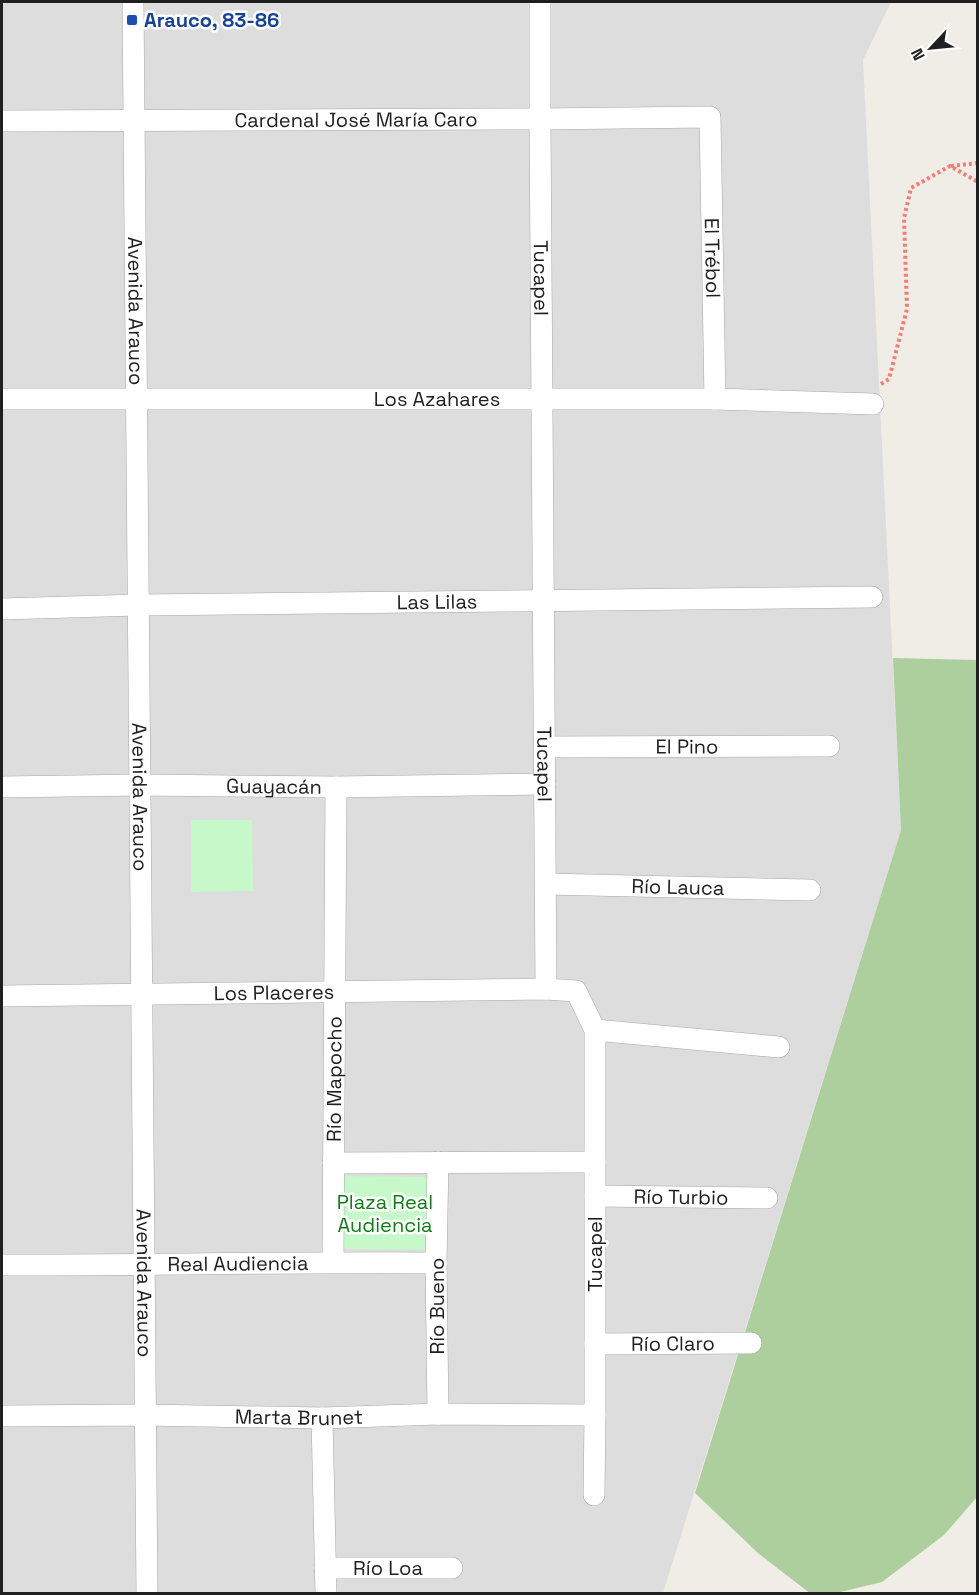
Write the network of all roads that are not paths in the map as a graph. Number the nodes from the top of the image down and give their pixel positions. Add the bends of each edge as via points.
1 (133, 2) edge
2 (540, 2) edge
3 (710, 117) joint
4 (540, 119) junction
5 (134, 120) junction
6 (2, 121) edge
7 (542, 398) junction
8 (2, 399) edge
9 (136, 399) junction
10 (715, 399) junction
11 (873, 404) dead end
12 (872, 597) dead end
13 (544, 599) junction
14 (138, 605) junction
15 (2, 609) edge
16 (545, 747) junction
17 (829, 747) dead end
18 (545, 784) junction
19 (140, 785) junction
20 (2, 787) edge
21 (336, 787) junction
22 (546, 884) junction
23 (810, 890) dead end
24 (546, 989) junction
25 (334, 992) junction
26 (141, 994) junction
27 (2, 996) edge
28 (595, 1030) junction
29 (779, 1047) dead end
30 (595, 1161) junction
31 (438, 1162) junction
32 (333, 1163) junction
33 (595, 1196) junction
34 (767, 1198) dead end
35 (333, 1262) junction
36 (436, 1263) junction
37 (2, 1265) edge
38 (144, 1265) junction
39 (595, 1344) junction
40 (751, 1344) dead end
41 (438, 1414) junction
42 (145, 1415) junction
43 (595, 1415) junction
44 (2, 1416) edge
45 (322, 1418) junction
46 (594, 1495) dead end
47 (326, 1568) junction
48 (452, 1568) dead end
49 (147, 1593) edge
50 (326, 1593) edge

1 - 5 street, Avenida Arauco
2 - 4 street, Tucapel
3 - 4 street, Cardenal José María Caro
3 - 10 street, El Trébol
4 - 5 street, Cardenal José María Caro
4 - 7 street, Tucapel
5 - 6 street, Cardenal José María Caro
5 - 9 street, Avenida Arauco
7 - 9 street, Los Azahares
7 - 10 street, Los Azahares
7 - 13 street, Tucapel
8 - 9 street, Los Azahares
9 - 14 street, Avenida Arauco
10 - 11 street, Los Azahares
12 - 13 street, Las Lilas
13 - 14 street, Las Lilas
13 - 16 street, Tucapel
14 - 15 street, Las Lilas
14 - 19 street, Avenida Arauco
16 - 17 street, El Pino
16 - 18 street, Tucapel
18 - 21 street, Guayacán
18 - 22 street, Tucapel
19 - 20 street, Guayacán
19 - 21 street, Guayacán
19 - 26 street, Avenida Arauco
21 - 25 street, Río Mapocho
22 - 23 street, Río Lauca
22 - 24 street, Tucapel
24 - 25 street, Los Placeres
24 - 28 street, Tucapel via 576,991
25 - 26 street, Los Placeres
25 - 32 street, Río Mapocho
26 - 27 street, Los Placeres
26 - 38 street, Avenida Arauco
28 - 29 street
28 - 30 street, Tucapel
30 - 31 street
30 - 33 street, Tucapel
31 - 32 street
31 - 36 street, Río Bueno
32 - 35 street, Río Mapocho
33 - 34 street, Río Turbio
33 - 39 street, Tucapel
35 - 36 street, Real Audiencia
35 - 38 street, Real Audiencia
36 - 41 street, Río Bueno
37 - 38 street, Real Audiencia
38 - 42 street, Avenida Arauco
39 - 40 street, Río Claro
39 - 43 street, Tucapel
41 - 43 street, Marta Brunet
41 - 45 street, Marta Brunet
42 - 44 street, Marta Brunet
42 - 45 street, Marta Brunet
42 - 49 street, Avenida Arauco
43 - 46 street, Tucapel
45 - 47 street
47 - 48 street, Río Loa
47 - 50 street

